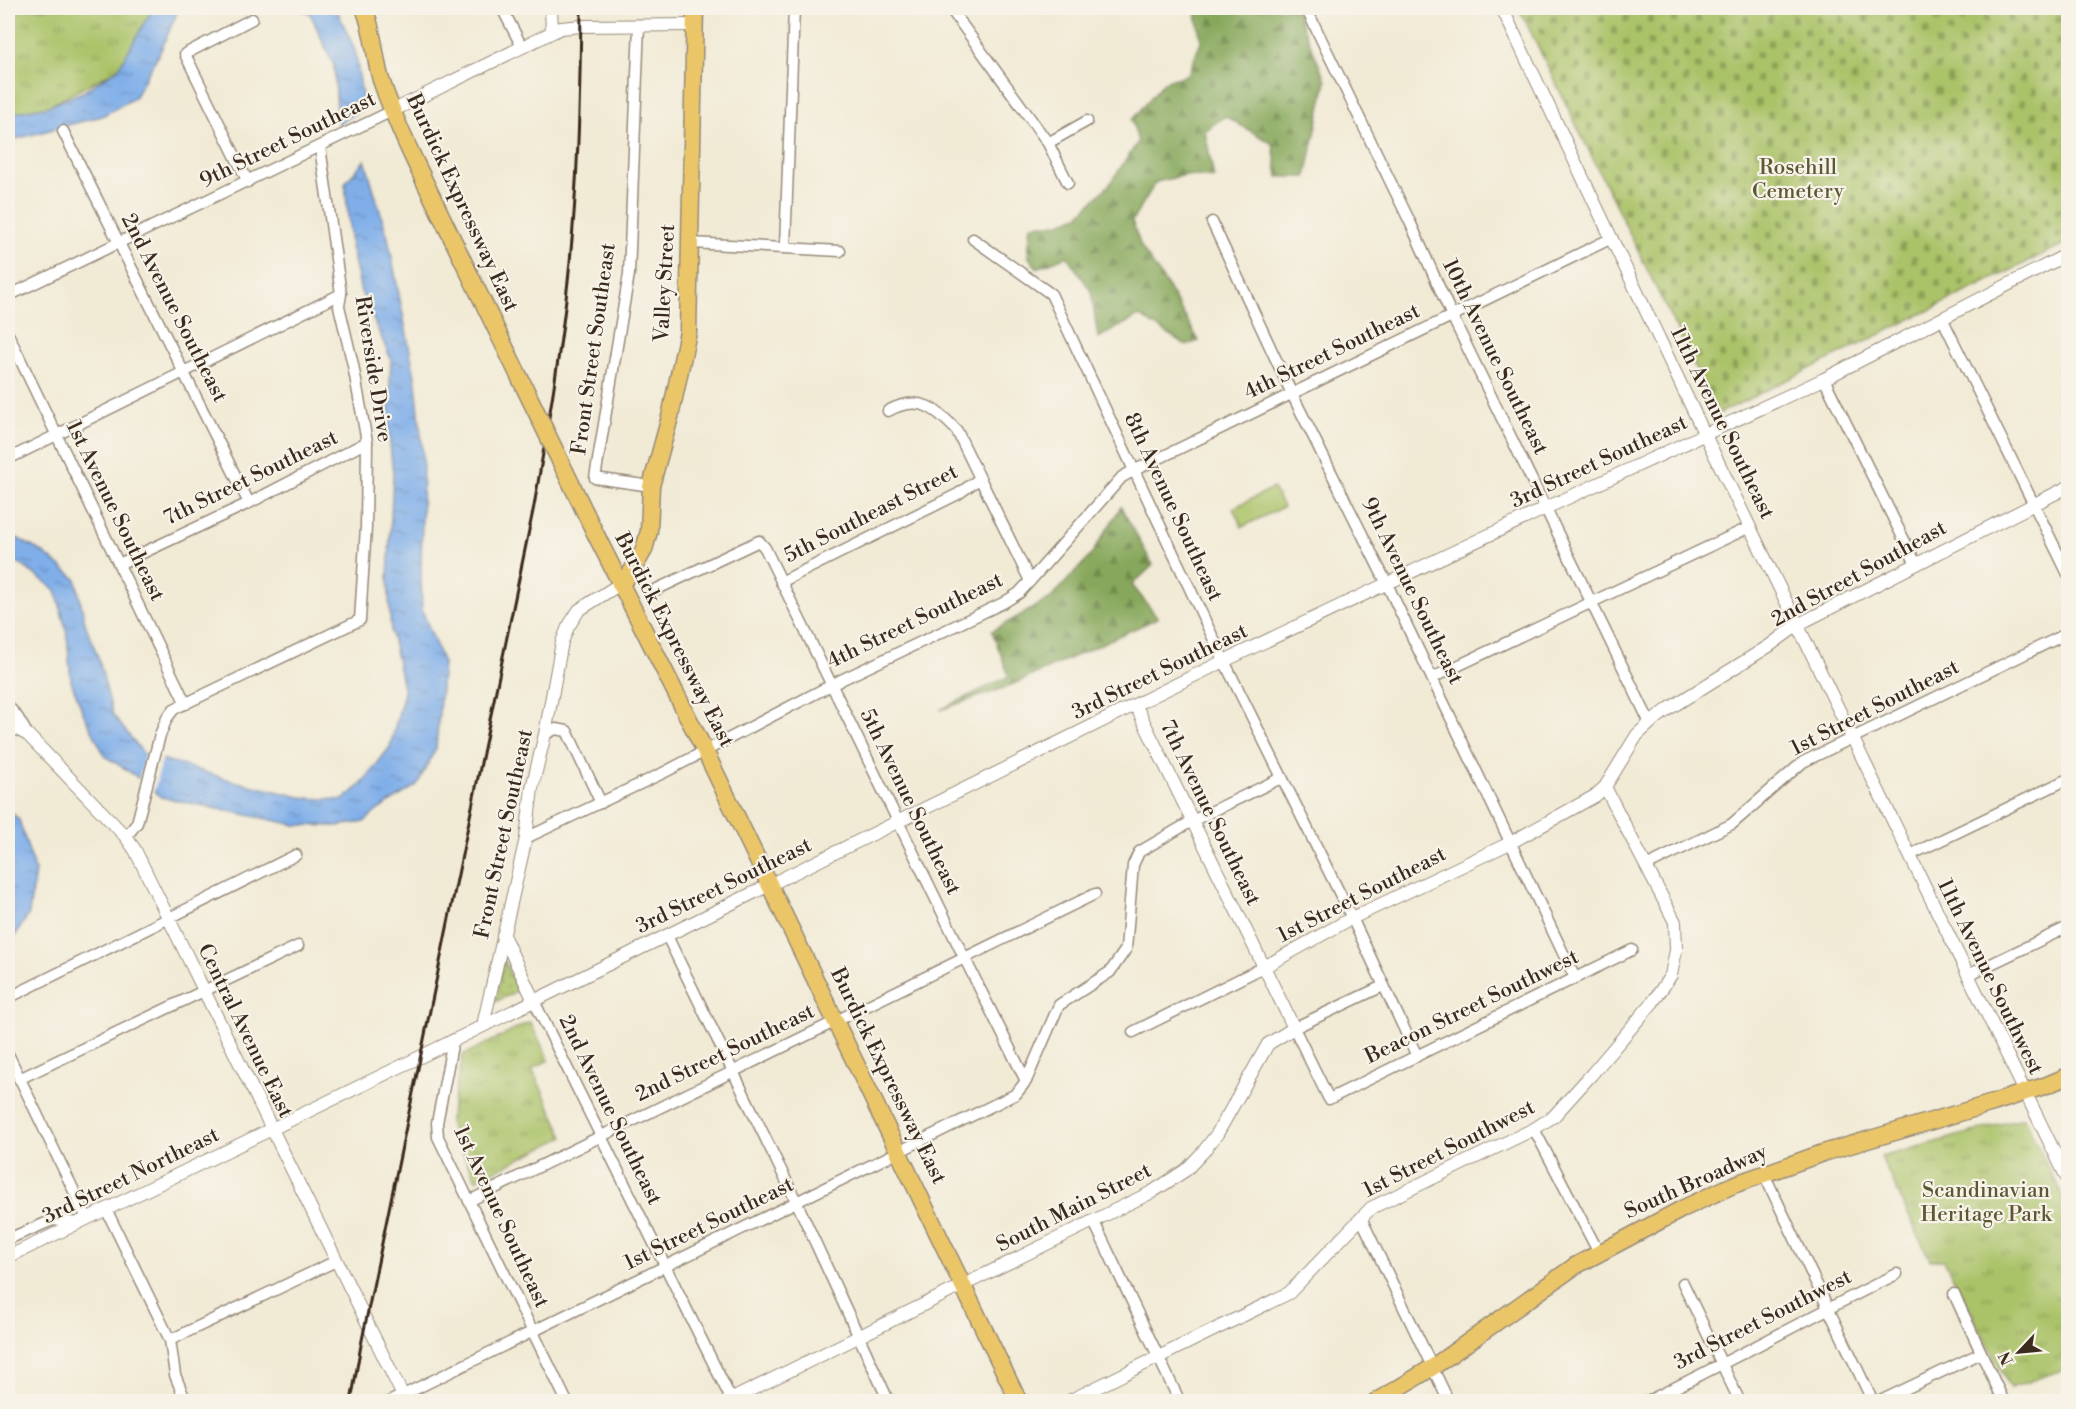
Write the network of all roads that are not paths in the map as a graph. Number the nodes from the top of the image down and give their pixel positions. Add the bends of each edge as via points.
1 (364, 8) edge
2 (502, 8) edge
3 (551, 8) edge
4 (695, 8) edge
5 (794, 8) edge
6 (950, 8) edge
7 (1306, 8) edge
8 (1502, 8) edge
9 (252, 19) dead end
10 (639, 25) junction
11 (695, 25) junction
12 (552, 32) junction
13 (522, 47) junction
14 (392, 111) junction
15 (1087, 121) dead end
16 (63, 131) dead end
17 (1048, 143) junction
18 (320, 147) junction
19 (248, 182) junction
20 (1068, 183) dead end
21 (1212, 222) dead end
22 (1612, 238) junction
23 (973, 239) dead end
24 (119, 243) junction
25 (691, 243) junction
26 (785, 248) junction
27 (840, 251) dead end
28 (2065, 256) edge
29 (2068, 270) edge
30 (341, 294) junction
31 (8, 296) edge
32 (1452, 316) junction
33 (1942, 318) junction
34 (8, 334) edge
35 (184, 371) junction
36 (1824, 379) junction
37 (1292, 394) junction
38 (888, 411) dead end
39 (1704, 433) junction
40 (57, 435) junction
41 (367, 442) junction
42 (8, 459) edge
43 (1133, 471) junction
44 (979, 479) junction
45 (651, 486) junction
46 (2068, 487) edge
47 (249, 503) junction
48 (2035, 504) junction
49 (1546, 508) junction
50 (1750, 527) junction
51 (119, 564) junction
52 (1916, 564) junction
53 (2068, 574) edge
54 (1030, 581) junction
55 (781, 582) junction
56 (620, 584) junction
57 (1387, 584) junction
58 (655, 590) dead end
59 (1592, 601) junction
60 (1799, 624) junction
61 (2068, 633) edge
62 (1224, 662) junction
63 (1432, 678) junction
64 (831, 685) junction
65 (186, 704) junction
66 (8, 706) edge
67 (1136, 706) junction
68 (1650, 723) junction
69 (8, 724) edge
70 (545, 734) junction
71 (28, 735) junction
72 (1854, 738) junction
73 (705, 751) junction
74 (1281, 778) junction
75 (2068, 779) edge
76 (1605, 787) junction
77 (601, 803) junction
78 (1192, 821) junction
79 (898, 822) junction
80 (126, 837) junction
81 (526, 838) junction
82 (1510, 843) junction
83 (296, 855) dead end
84 (1910, 855) junction
85 (1646, 866) junction
86 (770, 884) junction
87 (1095, 894) dead end
88 (169, 917) junction
89 (1352, 918) junction
90 (2068, 927) edge
91 (503, 933) junction
92 (667, 936) junction
93 (298, 946) dead end
94 (1632, 950) dead end
95 (964, 957) junction
96 (1264, 967) junction
97 (1968, 975) junction
98 (1575, 978) junction
99 (1383, 986) junction
100 (204, 990) junction
101 (8, 998) edge
102 (534, 1001) junction
103 (836, 1022) junction
104 (483, 1025) junction
105 (1294, 1028) junction
106 (1133, 1032) dead end
107 (453, 1040) junction
108 (8, 1054) edge
109 (1417, 1056) junction
110 (732, 1071) junction
111 (2068, 1076) edge
112 (19, 1079) junction
113 (1026, 1080) junction
114 (2025, 1092) junction
115 (1329, 1099) joint
116 (272, 1129) junction
117 (1534, 1129) junction
118 (601, 1136) junction
119 (899, 1152) junction
120 (1764, 1174) junction
121 (2068, 1180) edge
122 (469, 1201) junction
123 (797, 1203) junction
124 (106, 1209) junction
125 (1361, 1218) junction
126 (1093, 1220) junction
127 (83, 1221) junction
128 (8, 1239) edge
129 (1599, 1253) junction
130 (8, 1257) edge
131 (336, 1261) junction
132 (665, 1266) junction
133 (1898, 1274) dead end
134 (1683, 1283) dead end
135 (964, 1285) junction
136 (1954, 1294) dead end
137 (1828, 1307) junction
138 (532, 1330) junction
139 (858, 1336) junction
140 (170, 1340) junction
141 (1981, 1353) junction
142 (1159, 1356) junction
143 (1722, 1365) junction
144 (1433, 1367) junction
145 (404, 1398) edge
146 (186, 1401) edge
147 (389, 1401) edge
148 (567, 1401) edge
149 (730, 1401) edge
150 (889, 1401) edge
151 (1019, 1401) edge
152 (1067, 1401) edge
153 (1180, 1401) edge
154 (1376, 1401) edge
155 (1449, 1401) edge
156 (1646, 1401) edge
157 (1740, 1401) edge
158 (1873, 1401) edge
159 (1878, 1401) edge
160 (2004, 1401) edge

1 - 14 main road, Burdick Expressway East
2 - 13 street
3 - 12 street
4 - 11 main road, Valley Street
5 - 26 street
6 - 17 street
7 - 32 street, 10th Avenue Southeast
8 - 22 street, 11th Avenue Southeast
9 - 19 street via 185,54
10 - 11 street, 9th Street Southeast
10 - 12 street, 9th Street Southeast via 574,26
10 - 45 street, Front Street Southeast via 629,274 595,478
11 - 25 main road, Valley Street
12 - 13 street, 9th Street Southeast
13 - 14 street, 9th Street Southeast
14 - 18 street, 9th Street Southeast
14 - 56 main road, Burdick Expressway East, bridge
15 - 17 street
16 - 24 street, 2nd Avenue Southeast
17 - 20 street
18 - 19 street, 9th Street Southeast
18 - 30 street, Riverside Drive
19 - 24 street, 9th Street Southeast
21 - 37 street, 9th Avenue Southeast
22 - 32 street, 4th Street Southeast
22 - 39 street, 11th Avenue Southeast
23 - 43 street, 8th Avenue Southeast via 1051,294
24 - 31 street, 9th Street Southeast
24 - 35 street, 2nd Avenue Southeast
25 - 26 street
25 - 45 main road, Valley Street via 688,332
26 - 27 street
28 - 29 street
28 - 33 street, 3rd Street Southeast
30 - 35 street
30 - 41 street, Riverside Drive via 339,306
32 - 37 street, 4th Street Southeast
32 - 49 street, 10th Avenue Southeast
33 - 36 street, 3rd Street Southeast
33 - 48 street
34 - 40 street, 1st Avenue Southeast
35 - 40 street
35 - 47 street, 2nd Avenue Southeast
36 - 39 street, 3rd Street Southeast
36 - 52 street
37 - 43 street, 4th Street Southeast
37 - 57 street, 9th Avenue Southeast
38 - 44 street via 900,404 917,402 939,412 957,431
39 - 49 street, 3rd Street Southeast
39 - 50 street, 11th Avenue Southeast
40 - 42 street
40 - 51 street, 1st Avenue Southeast
41 - 47 street, 7th Street Southeast
41 - 65 street, Riverside Drive via 360,620
43 - 54 street, 4th Street Southeast via 1122,477
43 - 62 street, 8th Avenue Southeast
44 - 54 street
44 - 55 street, 5th Southeast Street via 958,494
45 - 56 main road, Valley Street via 644,550
46 - 48 street, 2nd Street Southeast
47 - 51 street, 7th Street Southeast
48 - 52 street, 2nd Street Southeast
48 - 53 street
49 - 57 street, 3rd Street Southeast
49 - 59 street, 10th Avenue Southeast
50 - 59 street
50 - 60 street, 11th Avenue Southeast
51 - 65 street, 1st Avenue Southeast
52 - 60 street, 2nd Street Southeast
54 - 64 street, 4th Street Southeast via 1003,603
55 - 58 street, 5th Avenue Southeast via 759,541
55 - 64 street, 5th Avenue Southeast
56 - 70 street, Front Street Southeast via 586,605 574,618 562,642
56 - 73 main road, Burdick Expressway East
57 - 62 street, 3rd Street Southeast
57 - 63 street, 9th Avenue Southeast
59 - 63 street
59 - 68 street, 10th Avenue Southeast
60 - 68 street, 2nd Street Southeast
60 - 72 street, 11th Avenue Southeast
61 - 72 street, 1st Street Southeast
62 - 67 street, 3rd Street Southeast
62 - 74 street, 8th Avenue Southeast
63 - 82 street, 9th Avenue Southeast
64 - 73 street, 4th Street Southeast
64 - 79 street, 5th Avenue Southeast
65 - 80 street via 166,718 137,823
66 - 71 street, Central Avenue East
67 - 78 street, 7th Avenue Southeast
67 - 79 street, 3rd Street Southeast
68 - 76 street, 2nd Street Southeast via 1637,735
69 - 71 street
70 - 77 street via 555,729 567,731
70 - 81 street, Front Street Southeast
71 - 80 street, Central Avenue East
72 - 84 street, 11th Avenue Southeast
72 - 85 street, 1st Street Southeast via 1803,762 1732,824
73 - 77 street, 4th Street Southeast
73 - 86 main road, Burdick Expressway East
74 - 78 street
74 - 89 street, 8th Avenue Southeast
75 - 84 street
76 - 82 street, 1st Street Southeast
76 - 85 street, 1st Street Southwest
77 - 81 street, 4th Street Southeast
78 - 96 street, 7th Avenue Southeast
78 - 113 street via 1139,852 1133,865 1126,949 1110,972 1059,1005
79 - 86 street, 3rd Street Southeast
79 - 95 street, 5th Avenue Southeast
80 - 88 street, Central Avenue East
81 - 91 street, Front Street Southeast
82 - 89 street, 1st Street Southeast
82 - 98 street, 9th Avenue Southeast
83 - 88 street
84 - 97 street, 11th Avenue Southwest
85 - 117 street, 1st Street Southwest via 1675,922 1676,950 1671,975 1591,1076 1554,1116
86 - 92 street, 3rd Street Southeast
86 - 103 main road, Burdick Expressway East
87 - 95 street, 2nd Street Southeast
88 - 100 street, Central Avenue East
88 - 101 street
89 - 96 street, 1st Street Southeast
89 - 99 street, 8th Avenue Southeast
90 - 97 street
91 - 102 street, 2nd Avenue Southeast
91 - 104 street, Front Street Southeast
92 - 102 street, 3rd Street Southeast
92 - 110 street
93 - 100 street
94 - 98 street, Beacon Street Southwest
95 - 103 street, 2nd Street Southeast
95 - 113 street, 5th Avenue Southeast
96 - 105 street, 7th Avenue Southeast
96 - 106 street, 1st Street Southeast
97 - 114 street, 11th Avenue Southwest
98 - 109 street, Beacon Street Southwest
99 - 105 street, South Main Street
99 - 109 street, 8th Avenue Southeast
100 - 112 street
100 - 116 street, Central Avenue East
102 - 104 street, 3rd Street Southeast
102 - 118 street, 2nd Avenue Southeast
103 - 110 street, 2nd Street Southeast
103 - 119 main road, Burdick Expressway East
104 - 107 street, 3rd Street Southeast
105 - 115 street, 7th Avenue Southeast
105 - 126 street, South Main Street via 1268,1044 1217,1134 1186,1170 1152,1192
107 - 116 street, 3rd Street Southeast
107 - 122 street, 1st Avenue Southeast via 437,1123 438,1137
108 - 112 street
109 - 115 street, Beacon Street Southwest
110 - 118 street, 2nd Street Southeast
110 - 123 street
111 - 114 main road, South Broadway
112 - 127 street
113 - 119 street, 1st Street Southeast via 1016,1095
114 - 120 main road, South Broadway
114 - 121 street, 11th Avenue Southwest
116 - 124 street, 3rd Street Northeast
116 - 131 street, Central Avenue East
117 - 125 street, 1st Street Southwest via 1371,1208
117 - 129 street
118 - 122 street, 2nd Street Southeast
118 - 132 street, 2nd Avenue Southeast
119 - 123 street, 1st Street Southeast
119 - 135 main road, Burdick Expressway East
120 - 129 main road, South Broadway via 1684,1208
120 - 137 street
122 - 138 street, 1st Avenue Southeast
123 - 132 street, 1st Street Southeast
123 - 139 street
124 - 127 street, 3rd Street Northeast
124 - 140 street
125 - 142 street, 1st Street Southwest via 1289,1293
125 - 144 street
126 - 135 street, South Main Street
126 - 142 street
127 - 128 street via 52,1220
127 - 130 street, 3rd Street Northeast
129 - 144 main road, South Broadway
131 - 140 street
131 - 145 street, Central Avenue East
132 - 138 street, 1st Street Southeast
132 - 149 street, 2nd Avenue Southeast
133 - 137 street, 3rd Street Southwest
134 - 143 street
135 - 139 street, South Main Street
135 - 151 main road, Burdick Expressway East
136 - 141 street
137 - 143 street, 3rd Street Southwest
137 - 158 street
138 - 145 street, 1st Street Southeast
138 - 148 street, 1st Avenue Southeast
139 - 149 street, South Main Street
139 - 150 street
140 - 146 street via 175,1375
141 - 159 street
141 - 160 street
142 - 152 street, 1st Street Southwest
142 - 153 street
143 - 156 street, 3rd Street Southwest
143 - 157 street
144 - 154 main road, South Broadway
144 - 155 street
145 - 147 street, 1st Street Southeast

